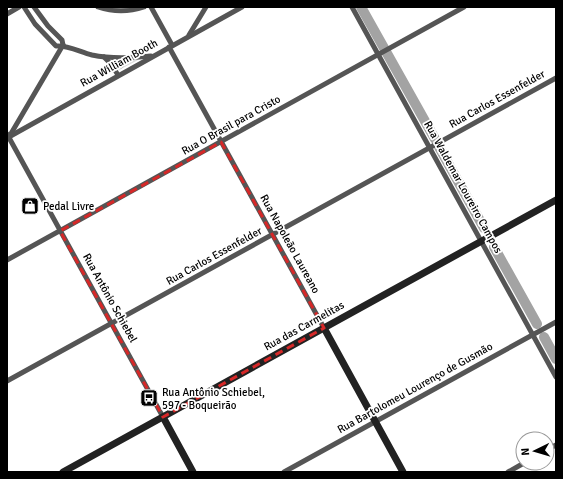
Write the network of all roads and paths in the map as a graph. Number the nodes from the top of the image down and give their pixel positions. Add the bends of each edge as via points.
1 (19, 7) edge
2 (24, 7) edge
3 (34, 7) edge
4 (98, 7) edge
5 (144, 7) edge
6 (151, 7) edge
7 (206, 7) edge
8 (242, 7) edge
9 (352, 7) edge
10 (464, 7) edge
11 (7, 14) edge
12 (48, 26) junction
13 (42, 32) junction
14 (187, 37) junction
15 (63, 45) junction
16 (171, 46) junction
17 (378, 55) junction
18 (154, 56) junction
19 (104, 57) junction
20 (118, 75) junction
21 (556, 78) edge
22 (7, 137) edge
23 (221, 142) junction
24 (430, 148) junction
25 (556, 200) edge
26 (60, 231) junction
27 (272, 235) junction
28 (481, 241) junction
29 (7, 260) edge
30 (556, 322) edge
31 (112, 324) junction
32 (324, 328) junction
33 (533, 335) junction
34 (556, 377) edge
35 (7, 381) edge
36 (163, 417) junction
37 (375, 422) junction
38 (64, 472) edge
39 (193, 472) edge
40 (284, 472) edge
41 (403, 472) edge

1 - 11 street
2 - 13 street
3 - 12 street
4 - 5 street via 120,11
6 - 16 street, Rua Napoleão Laureano
7 - 14 street
8 - 14 street, Rua William Booth
9 - 17 street, Rua Waldemar Loureiro Campos
10 - 17 street, Rua O Brasil para Cristo
12 - 13 street
12 - 15 street via 62,40
13 - 15 street via 56,46
14 - 16 street, Rua William Booth
15 - 19 street via 83,53
15 - 22 street
16 - 18 street, Rua William Booth
16 - 23 street, Rua Napoleão Laureano
17 - 23 street, Rua O Brasil para Cristo
17 - 24 street, Rua Waldemar Loureiro Campos
18 - 19 street
18 - 20 street, Rua William Booth
19 - 20 street
20 - 22 street, Rua William Booth
21 - 24 street, Rua Carlos Essenfelder
22 - 26 street, Rua Antônio Schiebel
23 - 26 street, Rua O Brasil para Cristo
23 - 27 street, Rua Napoleão Laureano
24 - 27 street, Rua Carlos Essenfelder
24 - 28 street, Rua Waldemar Loureiro Campos
25 - 28 street, Rua das Carmelitas
26 - 29 street, Rua O Brasil para Cristo
26 - 31 street, Rua Antônio Schiebel
27 - 31 street, Rua Carlos Essenfelder
27 - 32 street, Rua Napoleão Laureano
28 - 32 street, Rua das Carmelitas
28 - 33 street, Rua Waldemar Loureiro Campos
30 - 33 street, Rua Bartolomeu Lourenço de Gusmão
31 - 35 street, Rua Carlos Essenfelder
31 - 36 street, Rua Antônio Schiebel
32 - 36 street, Rua das Carmelitas
32 - 37 street, Rua Napoleão Laureano
33 - 34 street, Rua Waldemar Loureiro Campos
33 - 37 street, Rua Bartolomeu Lourenço de Gusmão
36 - 38 street, Rua das Carmelitas
36 - 39 street, Rua Antônio Schiebel
37 - 40 street, Rua Bartolomeu Lourenço de Gusmão
37 - 41 street, Rua Napoleão Laureano

